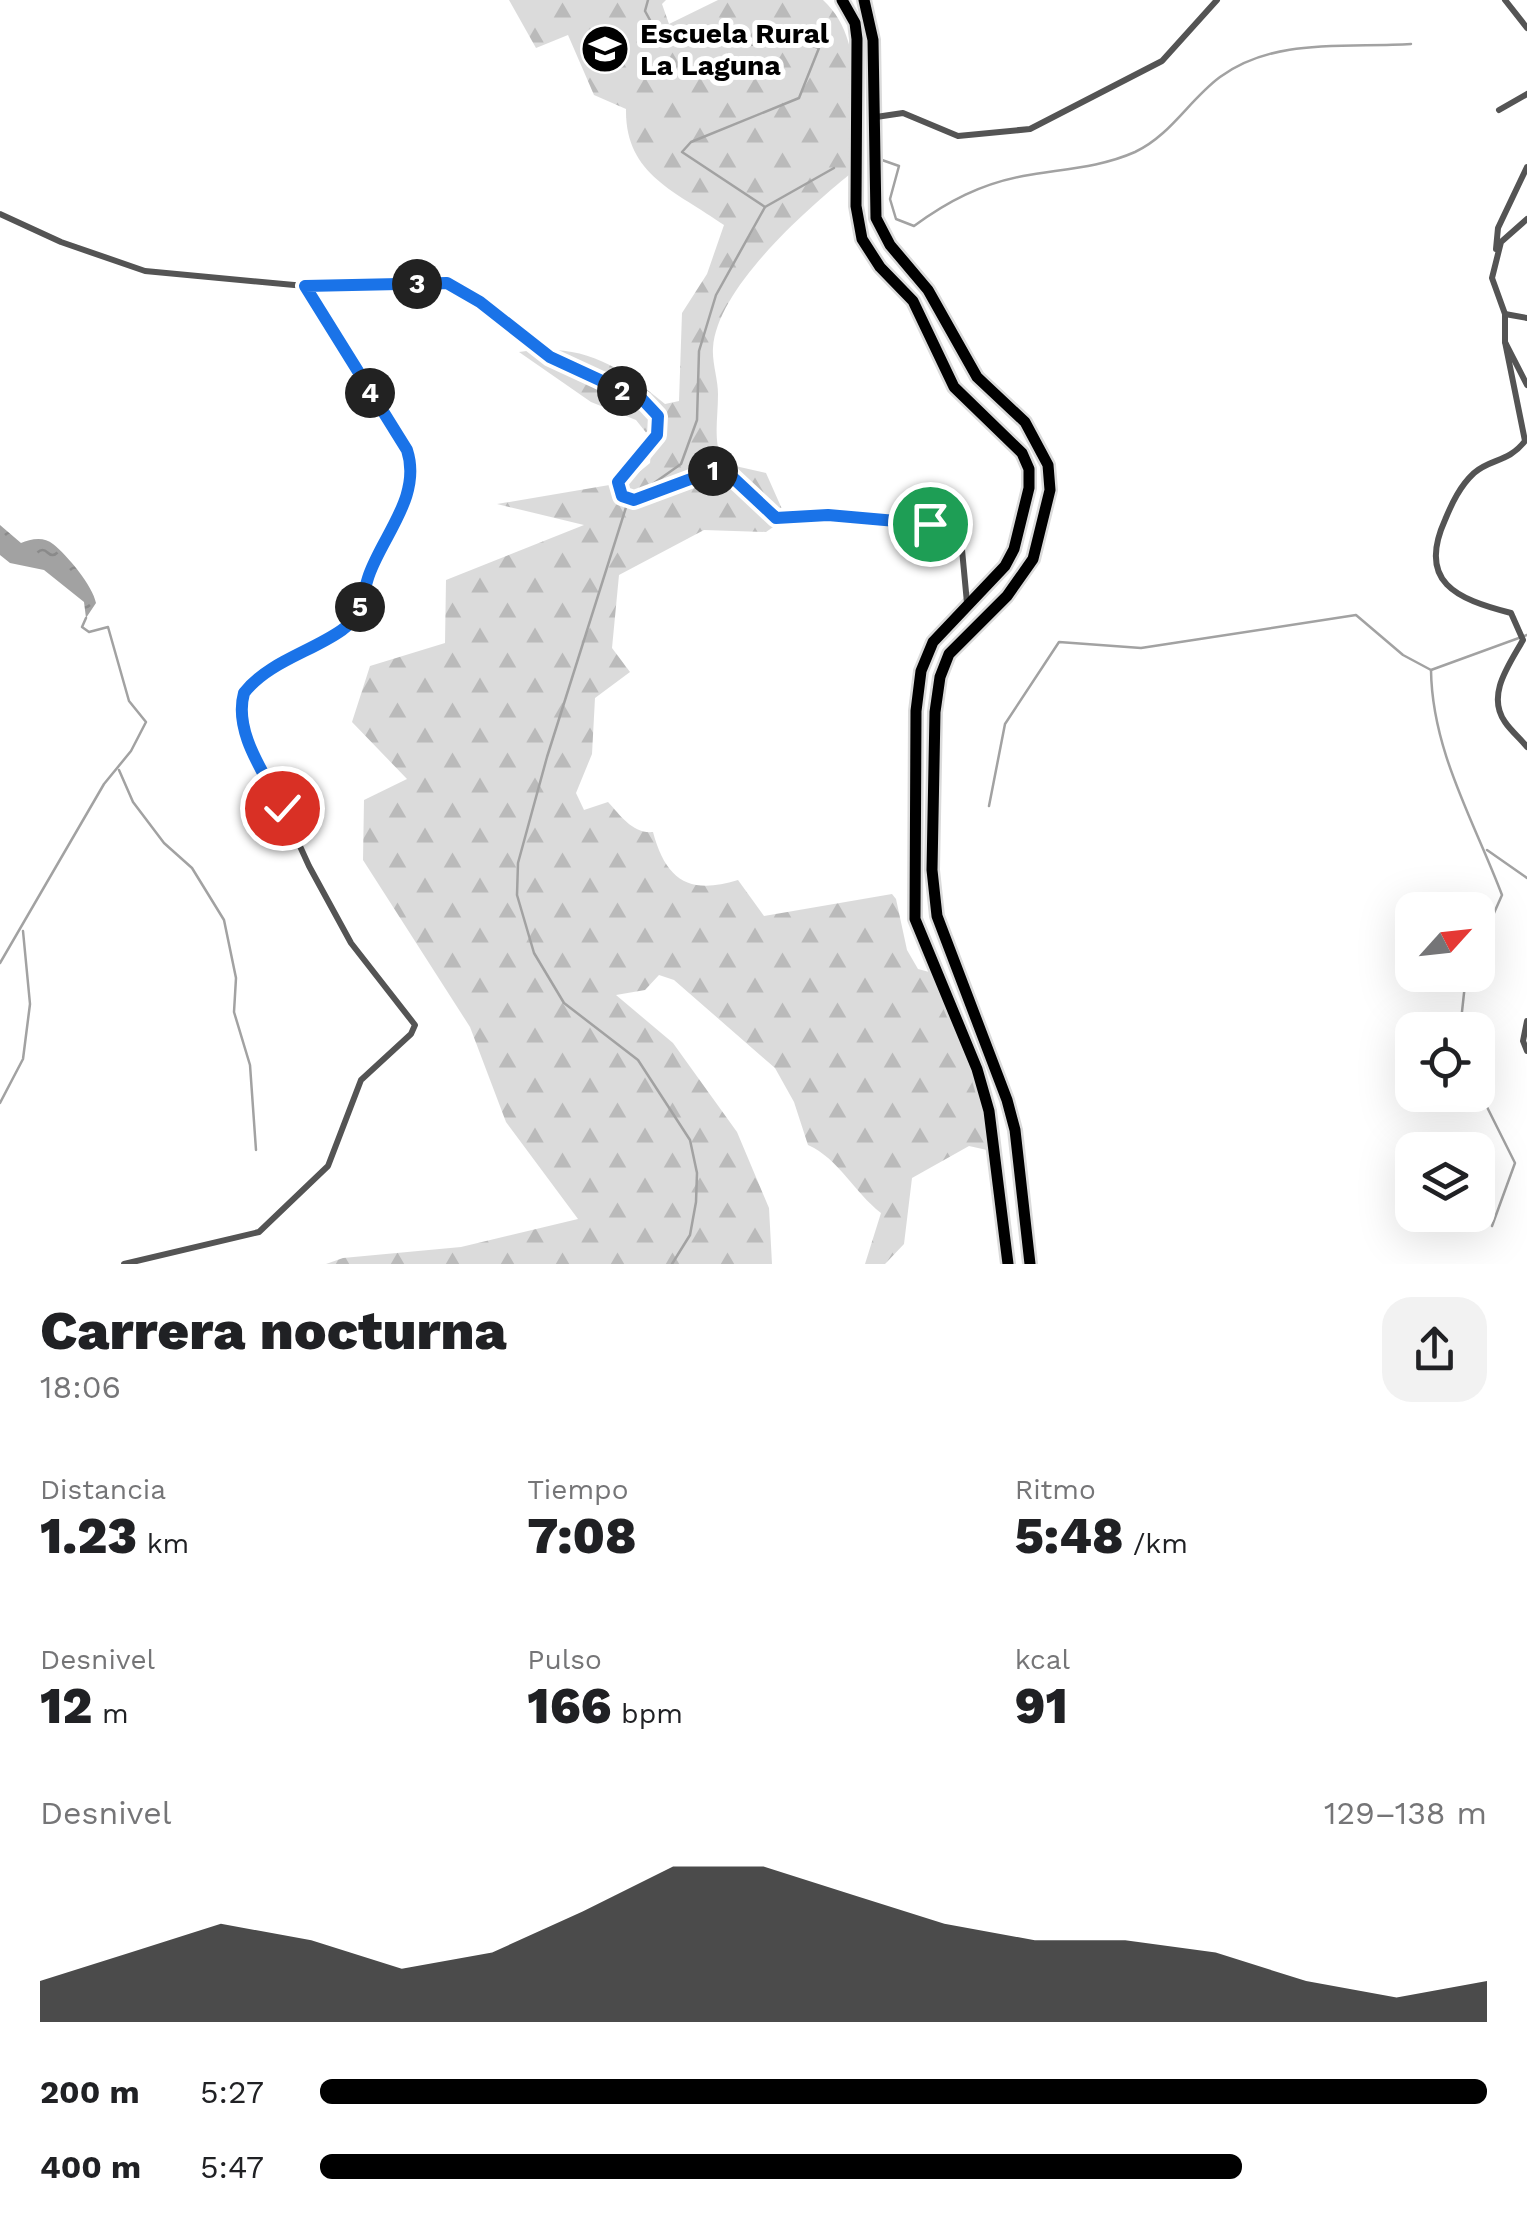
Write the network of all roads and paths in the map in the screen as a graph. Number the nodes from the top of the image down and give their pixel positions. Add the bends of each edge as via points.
1 (842, 0) edge
2 (864, 0) edge
3 (1217, 0) edge
4 (1504, 0) edge
5 (1527, 28) edge
6 (1527, 94) edge
7 (1499, 110) dead end
8 (876, 117) junction
9 (1527, 167) edge
10 (0, 214) edge
11 (1527, 219) edge
12 (1495, 258) junction
13 (305, 286) junction
14 (1505, 314) junction
15 (1527, 318) edge
16 (1505, 342) junction
17 (1527, 385) edge
18 (967, 603) junction
19 (1527, 746) edge
20 (1527, 1020) edge
21 (1527, 1051) edge
22 (124, 1264) edge
23 (1008, 1264) edge
24 (1030, 1264) edge

1 - 18 highway via 857,39 856,206 862,239 913,301 954,387 1022,453 1029,469 1014,549
2 - 8 highway
3 - 8 street via 1162,61 1030,129 958,136 904,113
4 - 5 street
6 - 7 street
8 - 24 highway via 874,196 882,231 928,290 977,376 1025,422 1048,465 1050,490 1033,559 944,665 934,762 937,916 1007,1100
9 - 12 street via 1498,228
10 - 13 street via 145,271
11 - 12 street via 1501,242
12 - 14 street via 1492,278
13 - 18 street via 447,283 550,357 654,409 657,435 618,482 622,496 634,500 712,471 729,474 776,518 853,516 946,528 961,539
13 - 22 street via 407,450 411,476 355,618 250,684 242,719 351,942 415,1025 361,1080 328,1166 270,1224
14 - 15 street
14 - 16 street
16 - 17 street
16 - 19 street via 1526,441 1513,457 1476,471 1455,497 1434,543 1434,567 1448,588 1511,613 1518,623 1524,640 1501,680 1496,706
18 - 23 highway via 940,630 921,670 915,919 989,1111
20 - 21 street

